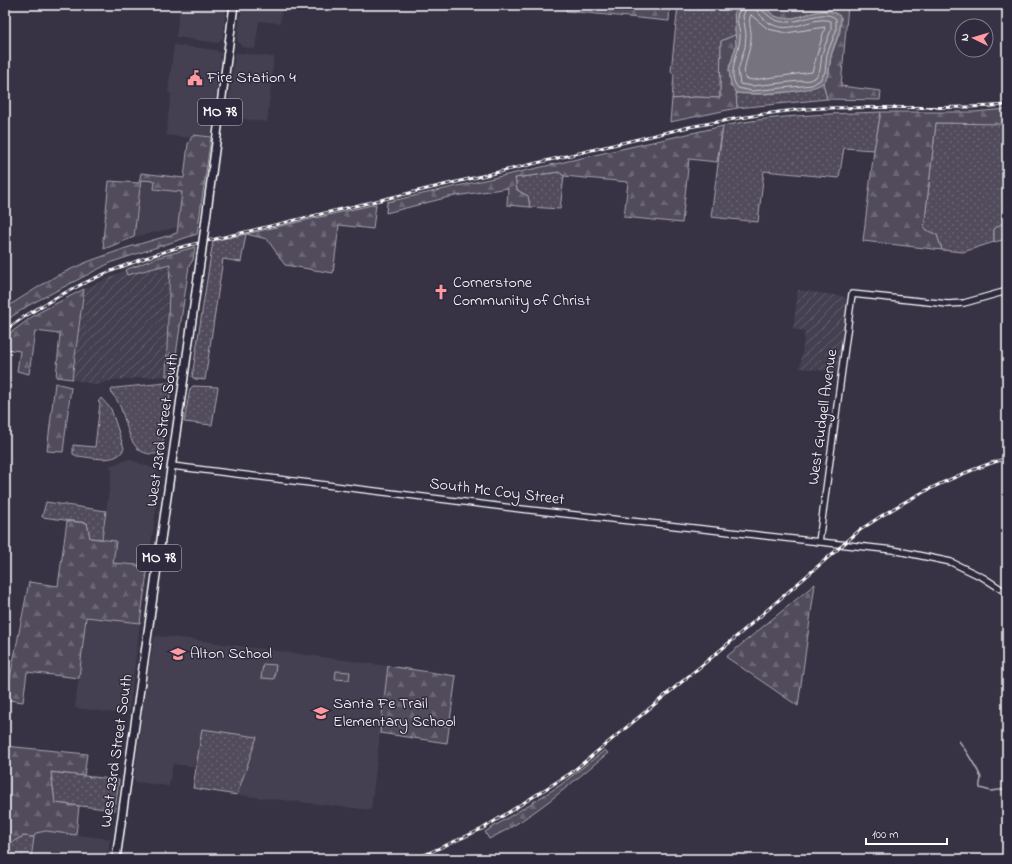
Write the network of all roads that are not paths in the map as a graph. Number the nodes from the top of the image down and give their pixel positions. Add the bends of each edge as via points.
1 (234, 5) edge
2 (1007, 291) edge
3 (172, 466) junction
4 (819, 542) junction
5 (1007, 593) edge
6 (116, 859) edge

1 - 3 main road, West 23rd Street South / MO 78, bridge
2 - 4 street, West Gudgell Avenue via 964,303 948,304 852,294
3 - 4 street, South Mc Coy Street
3 - 6 main road, West 23rd Street South / MO 78
4 - 5 street, South Mc Coy Street via 893,550 951,562

